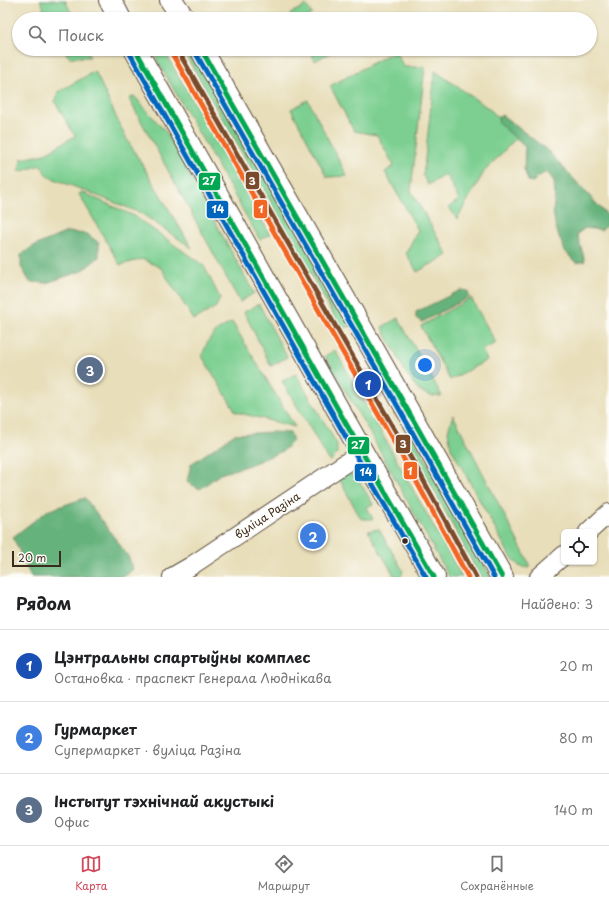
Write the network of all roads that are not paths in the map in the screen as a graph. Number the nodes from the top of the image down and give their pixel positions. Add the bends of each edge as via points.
1 (110, 0) edge
2 (171, 0) edge
3 (116, 12) edge
4 (179, 12) edge
5 (140, 56) edge
6 (205, 56) edge
7 (362, 452) junction
8 (609, 513) edge
9 (591, 529) edge
10 (561, 557) edge
11 (172, 577) edge
12 (434, 577) edge
13 (502, 577) edge
14 (539, 577) edge

1 - 3 main road
2 - 4 main road
5 - 7 main road
6 - 13 main road
7 - 11 street, вуліца Разіна
7 - 12 main road
8 - 9 street
10 - 14 street

